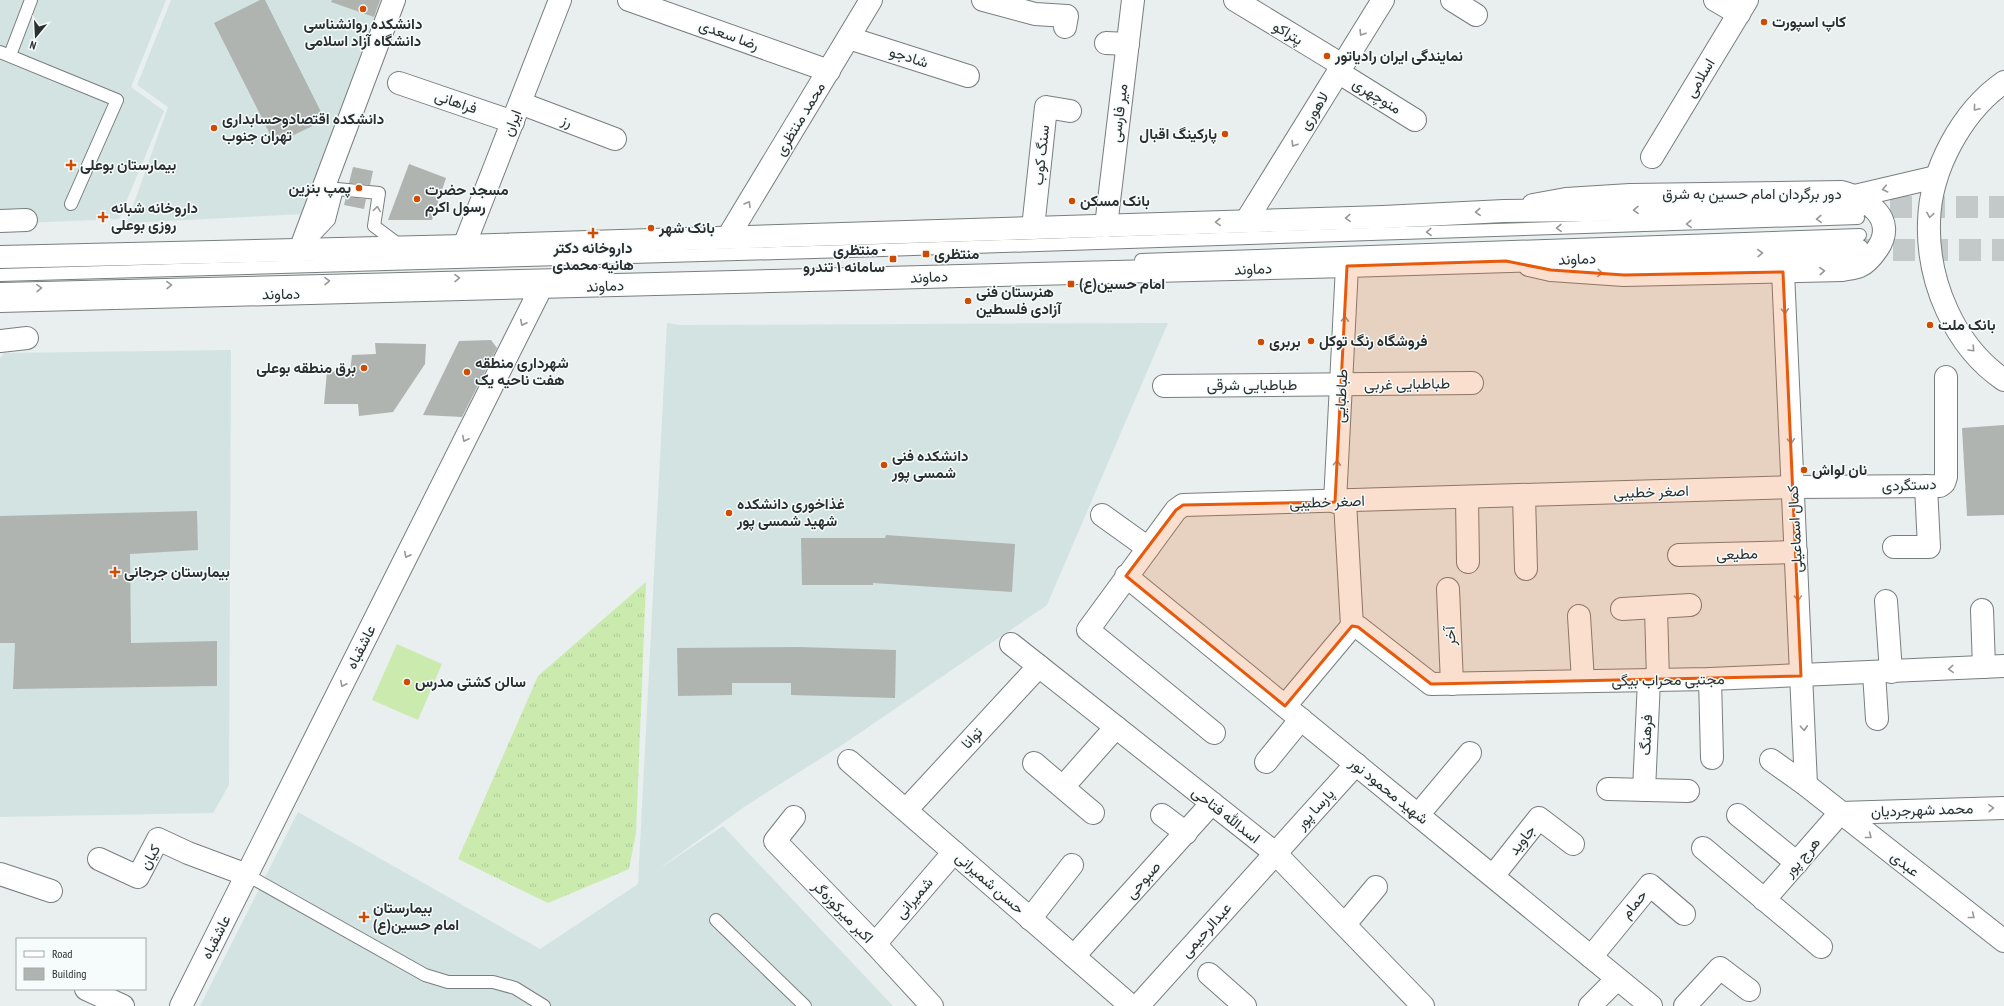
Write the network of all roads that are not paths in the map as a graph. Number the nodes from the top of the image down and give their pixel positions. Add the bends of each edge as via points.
1 (31, 0) edge
2 (394, 0) edge
3 (560, 0) edge
4 (629, 0) edge
5 (871, 0) edge
6 (1133, 0) edge
7 (1234, 0) edge
8 (1383, 0) edge
9 (1452, 0) edge
10 (1715, 0) edge
11 (993, 2) edge
12 (1743, 7) edge
13 (1050, 14) edge
14 (1476, 15) dead end
15 (849, 38) junction
16 (1106, 43) dead end
17 (1128, 44) junction
18 (5, 54) edge
19 (1340, 69) junction
20 (829, 71) junction
21 (968, 76) dead end
22 (2004, 82) edge
23 (399, 83) dead end
24 (1070, 110) dead end
25 (516, 113) junction
26 (1415, 120) dead end
27 (615, 139) dead end
28 (1652, 157) dead end
29 (1936, 177) junction
30 (71, 204) dead end
31 (1857, 207) junction
32 (26, 220) dead end
33 (0, 221) edge
34 (1246, 221) junction
35 (1106, 226) junction
36 (1033, 228) junction
37 (728, 238) junction
38 (1859, 243) joint
39 (464, 246) junction
40 (403, 247) junction
41 (300, 250) junction
42 (0, 257) edge
43 (1506, 261) junction
44 (1347, 266) junction
45 (1783, 272) junction
46 (0, 275) edge
47 (541, 288) junction
48 (0, 289) edge
49 (0, 301) edge
50 (27, 338) dead end
51 (0, 341) edge
52 (1946, 377) dead end
53 (2004, 380) edge
54 (1472, 383) dead end
55 (1341, 385) junction
56 (1164, 386) dead end
57 (1926, 486) junction
58 (1793, 487) junction
59 (1524, 496) junction
60 (1467, 498) junction
61 (1340, 502) junction
62 (1102, 515) dead end
63 (1148, 548) junction
64 (1894, 548) dead end
65 (1796, 552) junction
66 (1679, 555) dead end
67 (1468, 562) dead end
68 (1526, 569) dead end
69 (1126, 576) junction
70 (1448, 589) dead end
71 (1886, 601) dead end
72 (1690, 605) dead end
73 (1656, 608) junction
74 (1622, 609) dead end
75 (1982, 610) dead end
76 (1579, 616) dead end
77 (1352, 626) junction
78 (1011, 644) dead end
79 (1039, 666) junction
80 (1994, 667) edge
81 (1883, 672) junction
82 (1801, 676) junction
83 (1710, 679) junction
84 (1653, 680) junction
85 (1583, 681) junction
86 (1452, 684) junction
87 (1293, 712) junction
88 (1877, 719) dead end
89 (1116, 727) junction
90 (1214, 733) dead end
91 (1470, 753) dead end
92 (1712, 758) dead end
93 (1771, 760) dead end
94 (849, 761) dead end
95 (1266, 762) dead end
96 (1034, 763) dead end
97 (1356, 764) junction
98 (1806, 785) junction
99 (1063, 787) junction
100 (1608, 790) dead end
101 (1644, 790) junction
102 (1688, 791) dead end
103 (1212, 803) junction
104 (2004, 808) edge
105 (906, 810) junction
106 (1093, 813) dead end
107 (1840, 813) junction
108 (1162, 815) dead end
109 (1418, 815) junction
110 (1738, 815) dead end
111 (794, 817) dead end
112 (1186, 832) junction
113 (1573, 844) dead end
114 (1703, 848) dead end
115 (954, 852) junction
116 (1275, 853) junction
117 (99, 859) dead end
118 (1797, 863) junction
119 (1072, 865) dead end
120 (0, 874) edge
121 (248, 874) junction
122 (1493, 876) junction
123 (1376, 887) dead end
124 (51, 891) dead end
125 (1764, 900) junction
126 (1684, 914) dead end
127 (1030, 919) junction
128 (716, 920) dead end
129 (1345, 924) junction
130 (2004, 941) edge
131 (875, 944) junction
132 (1821, 947) dead end
133 (1074, 956) junction
134 (1591, 957) junction
135 (1209, 974) dead end
136 (1617, 979) junction
137 (88, 990) edge
138 (1749, 990) dead end
139 (1422, 1005) edge
140 (123, 1006) edge
141 (182, 1006) edge
142 (544, 1006) edge
143 (804, 1006) edge
144 (932, 1006) edge
145 (1131, 1006) edge
146 (1138, 1006) edge
147 (1245, 1006) edge
148 (1590, 1006) edge
149 (1650, 1006) edge
150 (1686, 1006) edge

1 - 18 lane
2 - 41 street
3 - 25 street, ایران
4 - 20 street, رضا سعدی
5 - 15 street, محمد منتظری
6 - 17 street, میر فارسی
7 - 19 street, پتراکو
8 -> 19 street, لاهوری
9 - 14 street
10 - 12 street
11 - 13 street
12 - 28 street, اسلامی
15 - 20 street, محمد منتظری
15 - 21 street, شادجو
16 - 17 street
17 - 35 street, میر فارسی
18 - 30 lane via 117,100
19 - 26 street, منوچهری
19 -> 34 street, لاهوری
37 -> 20 street, محمد منتظری
22 -> 29 street via 1989,92 1957,131
23 - 25 street, فراهانی
24 - 36 street, سنگ کوب via 1046,107
25 - 27 street, رز
25 - 39 street, ایران
29 -> 31 street
29 -> 53 street via 1928,221 1931,263 1944,304 1965,341 1994,373
31 -> 34 street via 1504,211
45 -> 31 street, دور برگردان امام حسین به شرق via 1842,270 1861,265 1883,240 1884,224 1878,213
31 -> 46 lane via 868,251
32 - 33 street
34 -> 35 street
35 - 36 street
36 - 37 street
37 - 39 street
43 -> 38 street, دماوند
48 -> 38 lane
39 - 40 street
40 - 41 street
40 -> 41 lane via 374,226 379,194 337,189 329,220
41 - 42 street
43 - 44 street, دماوند
43 -> 45 street, دور برگردان امام حسین به شرق via 1551,270 1624,275
44 - 47 street, دماوند
55 -> 44 street, طباطبایی
45 -> 58 street, کمال اسماعیلی
47 - 49 street, دماوند
47 -> 121 street, عاشقباه
50 - 51 street
52 - 57 street, دستگردی via 1946,477 1940,486
54 - 55 street, طباطبایی غربی
55 - 56 street, طباطبایی شرقی
61 -> 55 street, طباطبایی
57 - 58 street, دستگردی
57 - 64 street via 1930,547
58 - 59 street, اصغر خطیبی
58 - 65 street, کمال اسماعیلی
59 - 60 street, اصغر خطیبی
59 - 68 street
60 - 61 street, اصغر خطیبی
60 - 67 street
61 - 63 street, اصغر خطیبی via 1183,506 1176,510
61 - 77 street, طباطبایی
62 - 63 street
63 - 69 street, اصغر خطیبی
65 - 66 street, مطیعی
65 -> 82 street, کمال اسماعیلی
69 - 87 street, شهید محمود نور
69 - 90 street, اصغر خطیبی via 1088,630
70 - 86 street, آخر
71 - 81 street
72 - 73 street
73 - 74 street
73 - 84 street
75 - 80 street
76 - 85 street
77 - 86 street, مجتبی محراب بیگی via 1358,627 1431,684
77 - 87 street
78 - 79 street, اسدالله فتاحی
79 - 89 street, اسدالله فتاحی
79 - 105 street, توانا
80 -> 81 street, مجتبی محراب بیگی
81 - 82 street, مجتبی محراب بیگی
81 - 88 street
82 - 83 street, مجتبی محراب بیگی
82 -> 98 street, کمال اسماعیلی
83 - 84 street, مجتبی محراب بیگی
83 - 92 street
84 - 85 street, مجتبی محراب بیگی
84 - 101 street, فرهنگ
85 - 86 street, مجتبی محراب بیگی
87 - 95 street
87 - 97 street, شهید محمود نور
89 - 99 street
89 - 103 street, اسدالله فتاحی
91 - 109 street
93 - 98 street, عبدی
94 - 105 street, حسن شمیرانی
96 - 99 street
97 - 109 street, شهید محمود نور
97 - 116 street, پارسا پور
98 - 107 street, عبدی
99 - 106 street
100 - 101 street
101 - 102 street
103 - 112 street, صبوحی
103 - 116 street, اسدالله فتاحی
107 -> 104 street, محمد شهرجردیان
105 - 115 street, حسن شمیرانی
107 - 118 street, هرج پور
107 -> 130 street, عبدی
108 - 112 street
109 - 122 street, شهید محمود نور
110 - 118 street
111 - 131 street, اکبر میرکوزه‌گر via 775,841
112 - 133 street, صبوحی
113 - 122 street, جاوید via 1539,818
114 - 125 street
115 - 127 street, حسن شمیرانی
115 - 131 street, شمیرانی
116 - 129 street, اسدالله فتاحی
116 - 146 street, عبدالرحیمی
117 - 121 street, کیان via 138,877 158,839 188,853
118 - 125 street, هرج پور
119 - 127 street
120 - 124 street
121 - 141 street, عاشقباه
121 - 142 lane via 425,975 448,982 493,982 515,988
122 - 134 street, شهید محمود نور
123 - 129 street
125 - 132 street
126 - 134 street, حمام via 1650,885
127 - 133 street, حسن شمیرانی
128 - 143 lane
129 - 139 street, اسدالله فتاحی
131 - 144 street, اکبر میرکوزه‌گر
133 - 145 street, حسن شمیرانی
134 - 136 street, شهید محمود نور
135 - 147 street
136 - 148 street
136 - 149 street, شهید محمود نور
137 - 140 street
138 - 150 street via 1720,968

